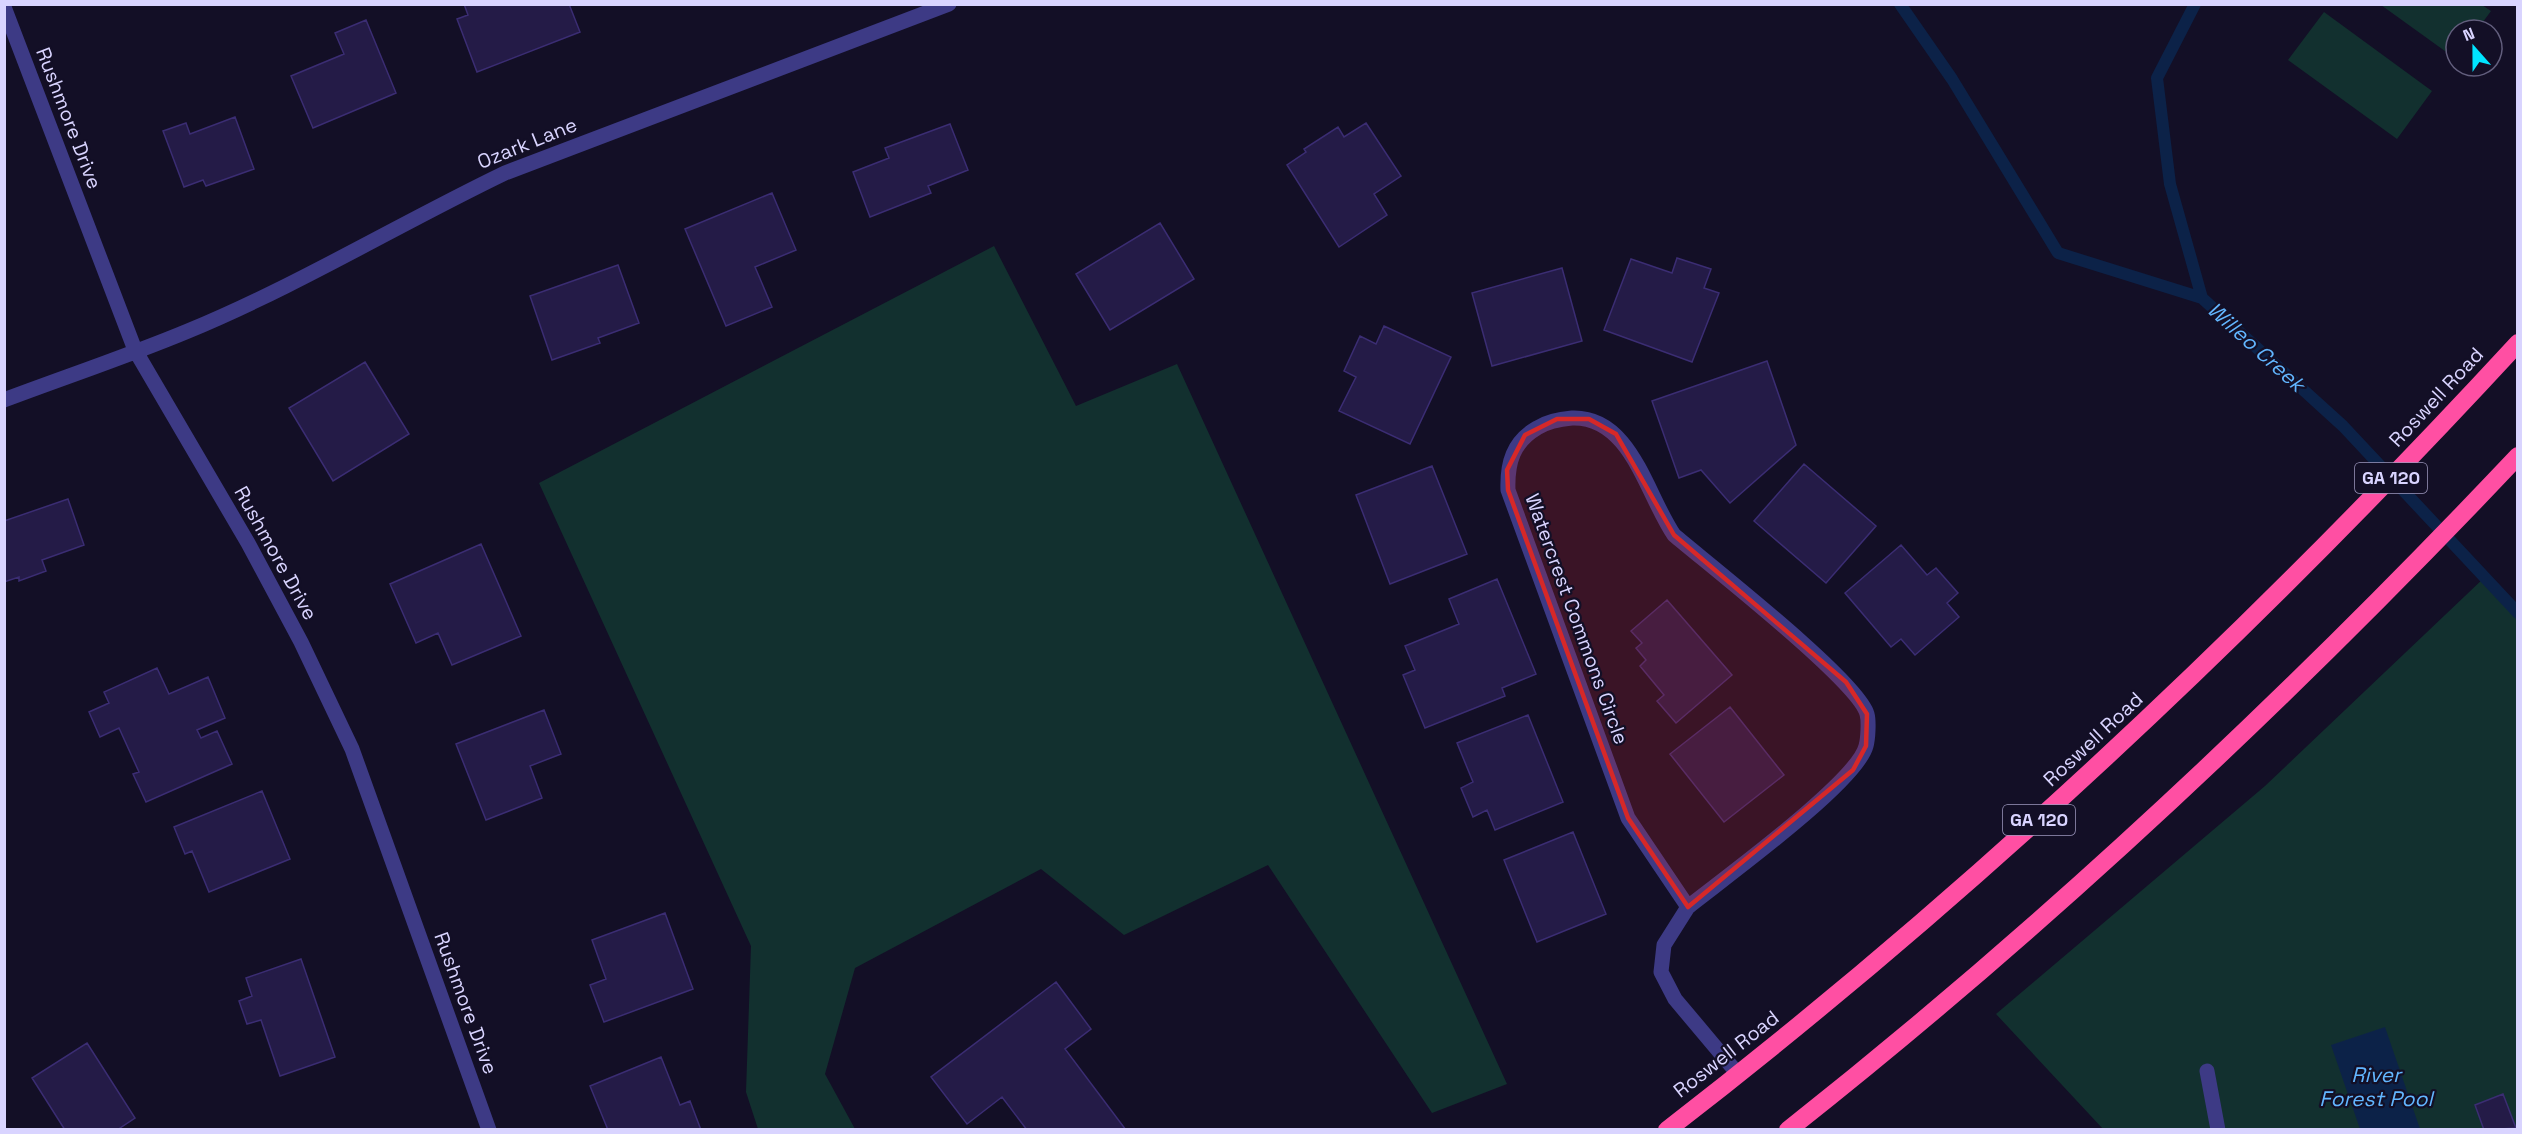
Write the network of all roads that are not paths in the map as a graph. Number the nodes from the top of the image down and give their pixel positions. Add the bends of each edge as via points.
1 (949, 4) edge
2 (4, 7) edge
3 (2517, 344) edge
4 (135, 350) junction
5 (4, 400) edge
6 (2517, 456) edge
7 (1688, 907) junction
8 (2207, 1071) dead end
9 (1738, 1074) junction
10 (489, 1130) edge
11 (1667, 1130) edge
12 (1788, 1130) edge
13 (2218, 1130) edge

1 - 4 street, Ozark Lane via 505,173 188,331
2 - 4 street, Rushmore Drive
3 - 9 highway, Roswell Road / GA 120 via 2342,530 2051,810 1867,971
4 - 5 street, Ozark Lane
4 - 10 street, Rushmore Drive via 248,543 352,749
6 - 12 highway via 2373,607 2077,888
7 - 7 street, Watercrest Commons Circle via 1853,770 1866,746 1867,714 1846,682 1674,534 1616,434 1589,419 1557,419 1525,435 1513,452 1507,470 1508,490 1628,818
7 - 9 street, Watercrest Commons Circle via 1664,945 1661,972 1675,999
8 - 13 street
9 - 11 highway, Roswell Road / GA 120

